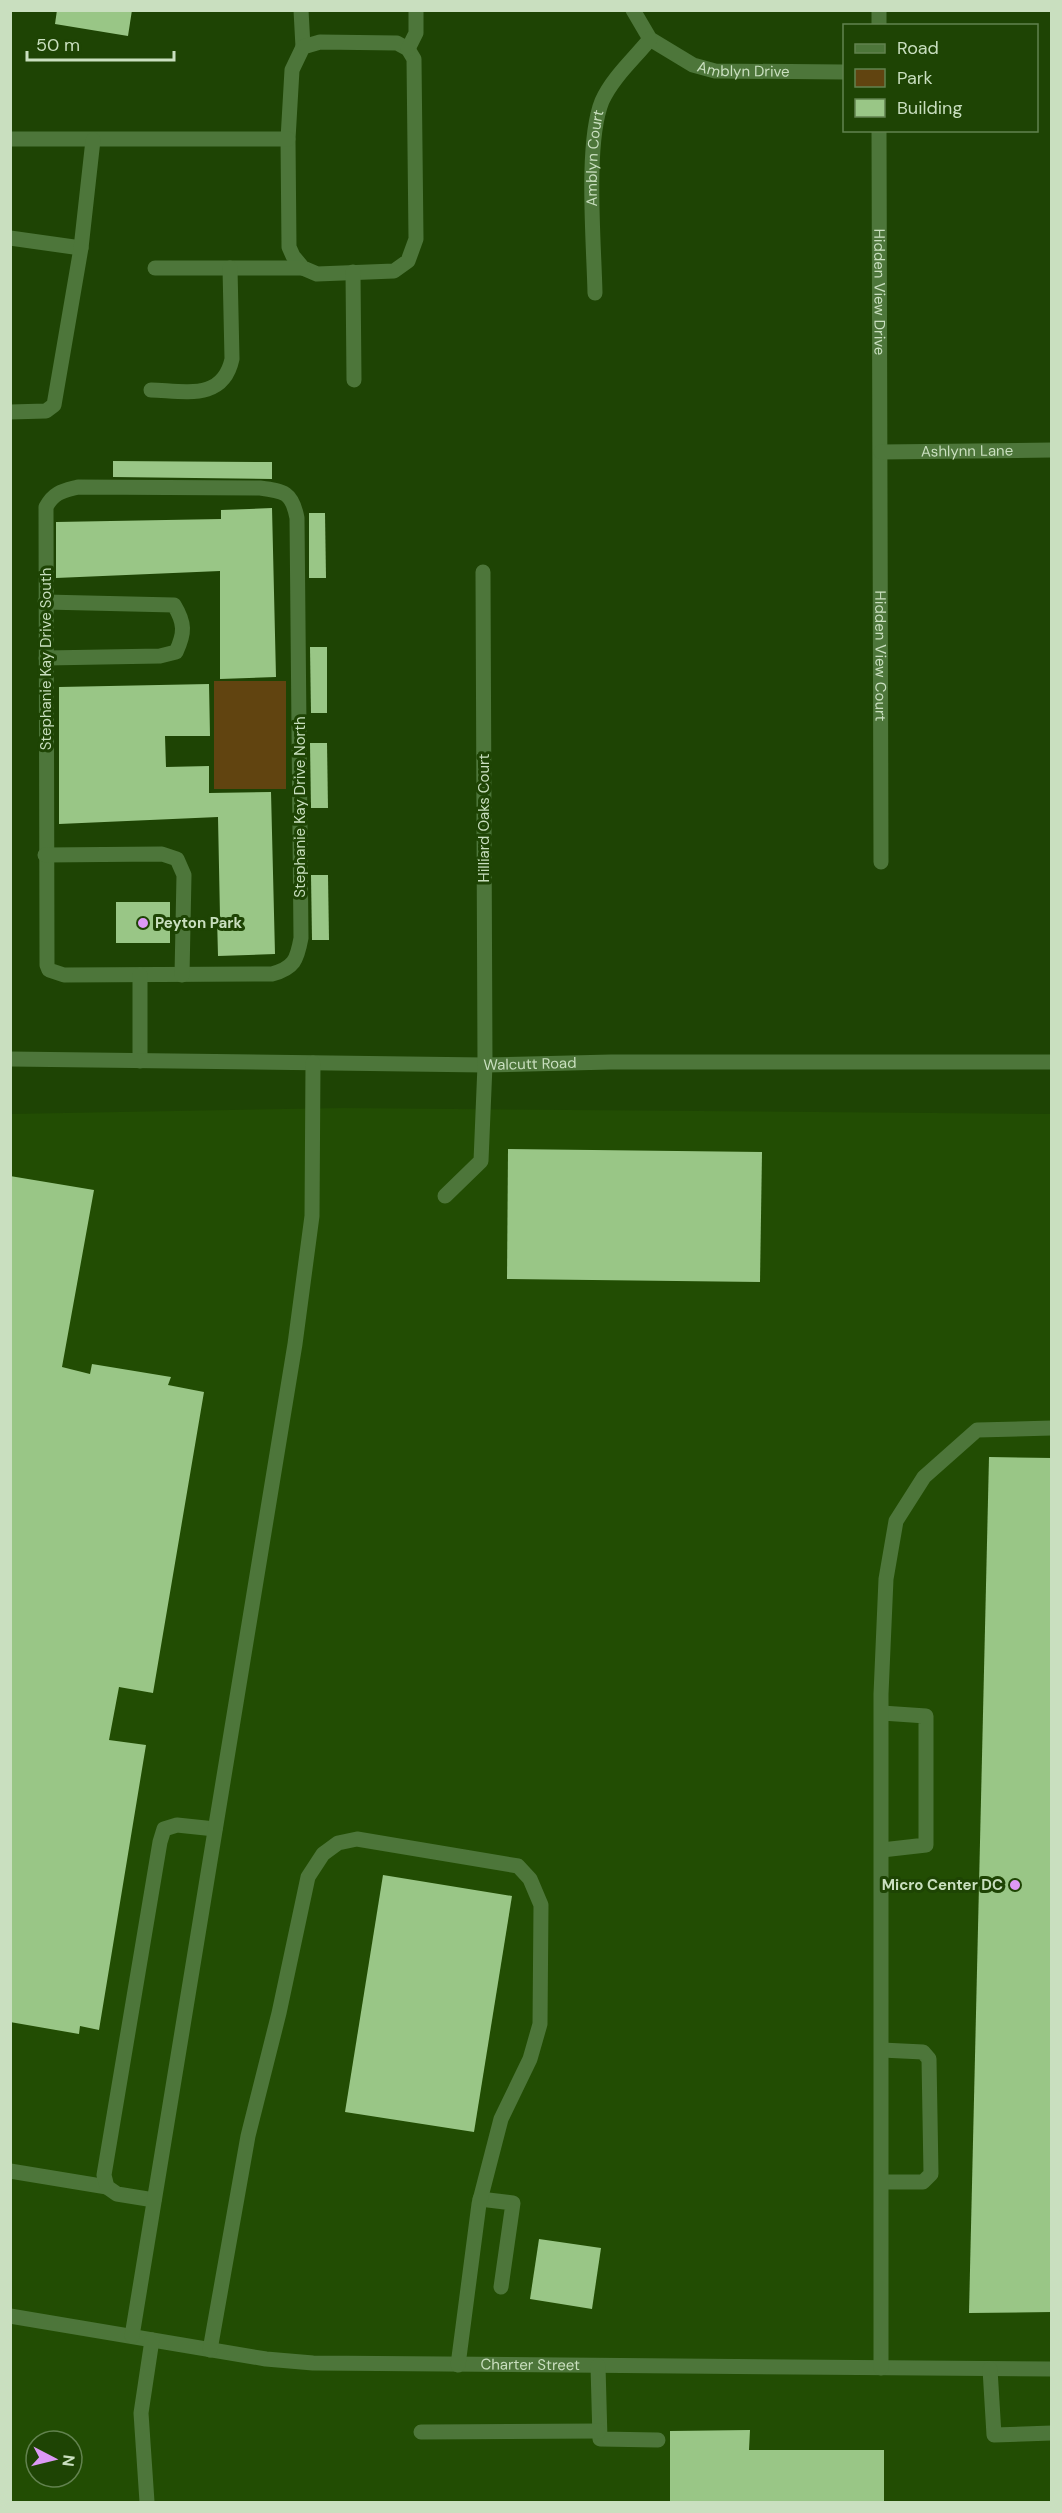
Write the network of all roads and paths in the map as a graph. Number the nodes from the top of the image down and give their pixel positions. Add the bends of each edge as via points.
1 (301, 10) edge
2 (416, 10) edge
3 (633, 10) edge
4 (650, 39) junction
5 (303, 47) junction
6 (408, 49) junction
7 (843, 72) edge
8 (879, 132) edge
9 (288, 139) junction
10 (10, 140) edge
11 (93, 140) junction
12 (10, 238) edge
13 (81, 248) junction
14 (155, 268) dead end
15 (230, 268) junction
16 (303, 268) junction
17 (353, 272) junction
18 (595, 293) dead end
19 (354, 380) dead end
20 (151, 390) dead end
21 (10, 412) edge
22 (1052, 450) edge
23 (881, 452) junction
24 (288, 495) joint
25 (483, 572) dead end
26 (45, 602) junction
27 (46, 658) junction
28 (45, 855) junction
29 (881, 862) dead end
30 (140, 975) junction
31 (182, 975) junction
32 (10, 1059) edge
33 (140, 1061) junction
34 (1052, 1062) edge
35 (314, 1063) junction
36 (485, 1065) junction
37 (445, 1196) dead end
38 (1052, 1428) edge
39 (882, 1713) junction
40 (215, 1829) junction
41 (882, 1850) junction
42 (882, 2050) junction
43 (10, 2171) edge
44 (882, 2182) junction
45 (106, 2187) junction
46 (480, 2199) junction
47 (154, 2200) junction
48 (501, 2287) dead end
49 (10, 2316) edge
50 (132, 2336) junction
51 (152, 2340) junction
52 (210, 2350) junction
53 (458, 2365) junction
54 (598, 2366) junction
55 (881, 2368) junction
56 (990, 2368) junction
57 (1052, 2369) edge
58 (599, 2431) junction
59 (421, 2432) dead end
60 (1052, 2433) edge
61 (658, 2440) dead end
62 (147, 2502) edge

1 - 5 street
2 - 6 street via 416,33
3 - 4 street
4 - 7 street, Amblyn Drive via 693,65 715,71
4 - 18 street, Amblyn Court via 615,80 602,101 596,124
5 - 6 street via 320,42 398,43
5 - 9 street via 292,70
6 - 17 street via 416,70 414,250 408,261 394,271
8 - 23 street, Hidden View Drive
9 - 11 street
9 - 16 street via 289,247
10 - 11 street
11 - 13 street
12 - 13 street
13 - 21 street via 54,405 46,411
14 - 15 street
15 - 16 street
15 - 20 street via 232,359 222,383 210,389
16 - 17 street via 317,274
17 - 19 street
22 - 23 street, Ashlynn Lane
23 - 29 street, Hidden View Court
24 - 26 street, Stephanie Kay Drive South via 260,488 78,487 59,492 46,507
24 - 31 street, Stephanie Kay Drive North via 297,518 301,938 298,956 288,970 272,974
25 - 36 street, Hilliard Oaks Court
26 - 27 street, Stephanie Kay Drive South
26 - 27 street via 174,605 184,629 176,652 160,656
27 - 28 street, Stephanie Kay Drive South
28 - 30 street, Stephanie Kay Drive South via 45,953 50,970 64,975
28 - 31 street via 162,854 177,859 184,875
30 - 31 street, Stephanie Kay Drive North
30 - 33 street
32 - 33 street, Walcutt Road
33 - 35 street, Walcutt Road
34 - 36 street, Walcutt Road
35 - 36 street, Walcutt Road
35 - 40 street via 312,1216 295,1344
36 - 37 street, Hilliard Oaks Court via 481,1161
38 - 39 street via 977,1430 924,1477 896,1521 886,1579
39 - 41 street
39 - 41 street via 926,1716 926,1845
40 - 45 street via 177,1825 164,1829 160,1842 104,2175
40 - 47 street
41 - 42 street
42 - 44 street
42 - 44 street via 923,2052 929,2059 931,2174 923,2182
43 - 45 street
44 - 55 street
45 - 47 street via 117,2194
46 - 48 street via 513,2203
46 - 52 street via 501,2119 530,2059 540,2024 541,1905 530,1879 518,1866 357,1839 338,1843 323,1854 308,1876 248,2136
46 - 53 street
47 - 50 street
49 - 50 street, Charter Street
50 - 51 street, Charter Street
51 - 52 street, Charter Street
51 - 62 street via 141,2413
52 - 53 street, Charter Street via 313,2363
53 - 54 street, Charter Street
54 - 55 street, Charter Street
54 - 58 street
55 - 56 street, Charter Street
56 - 57 street, Charter Street
56 - 60 street via 994,2435
58 - 59 street
58 - 61 street via 600,2439

